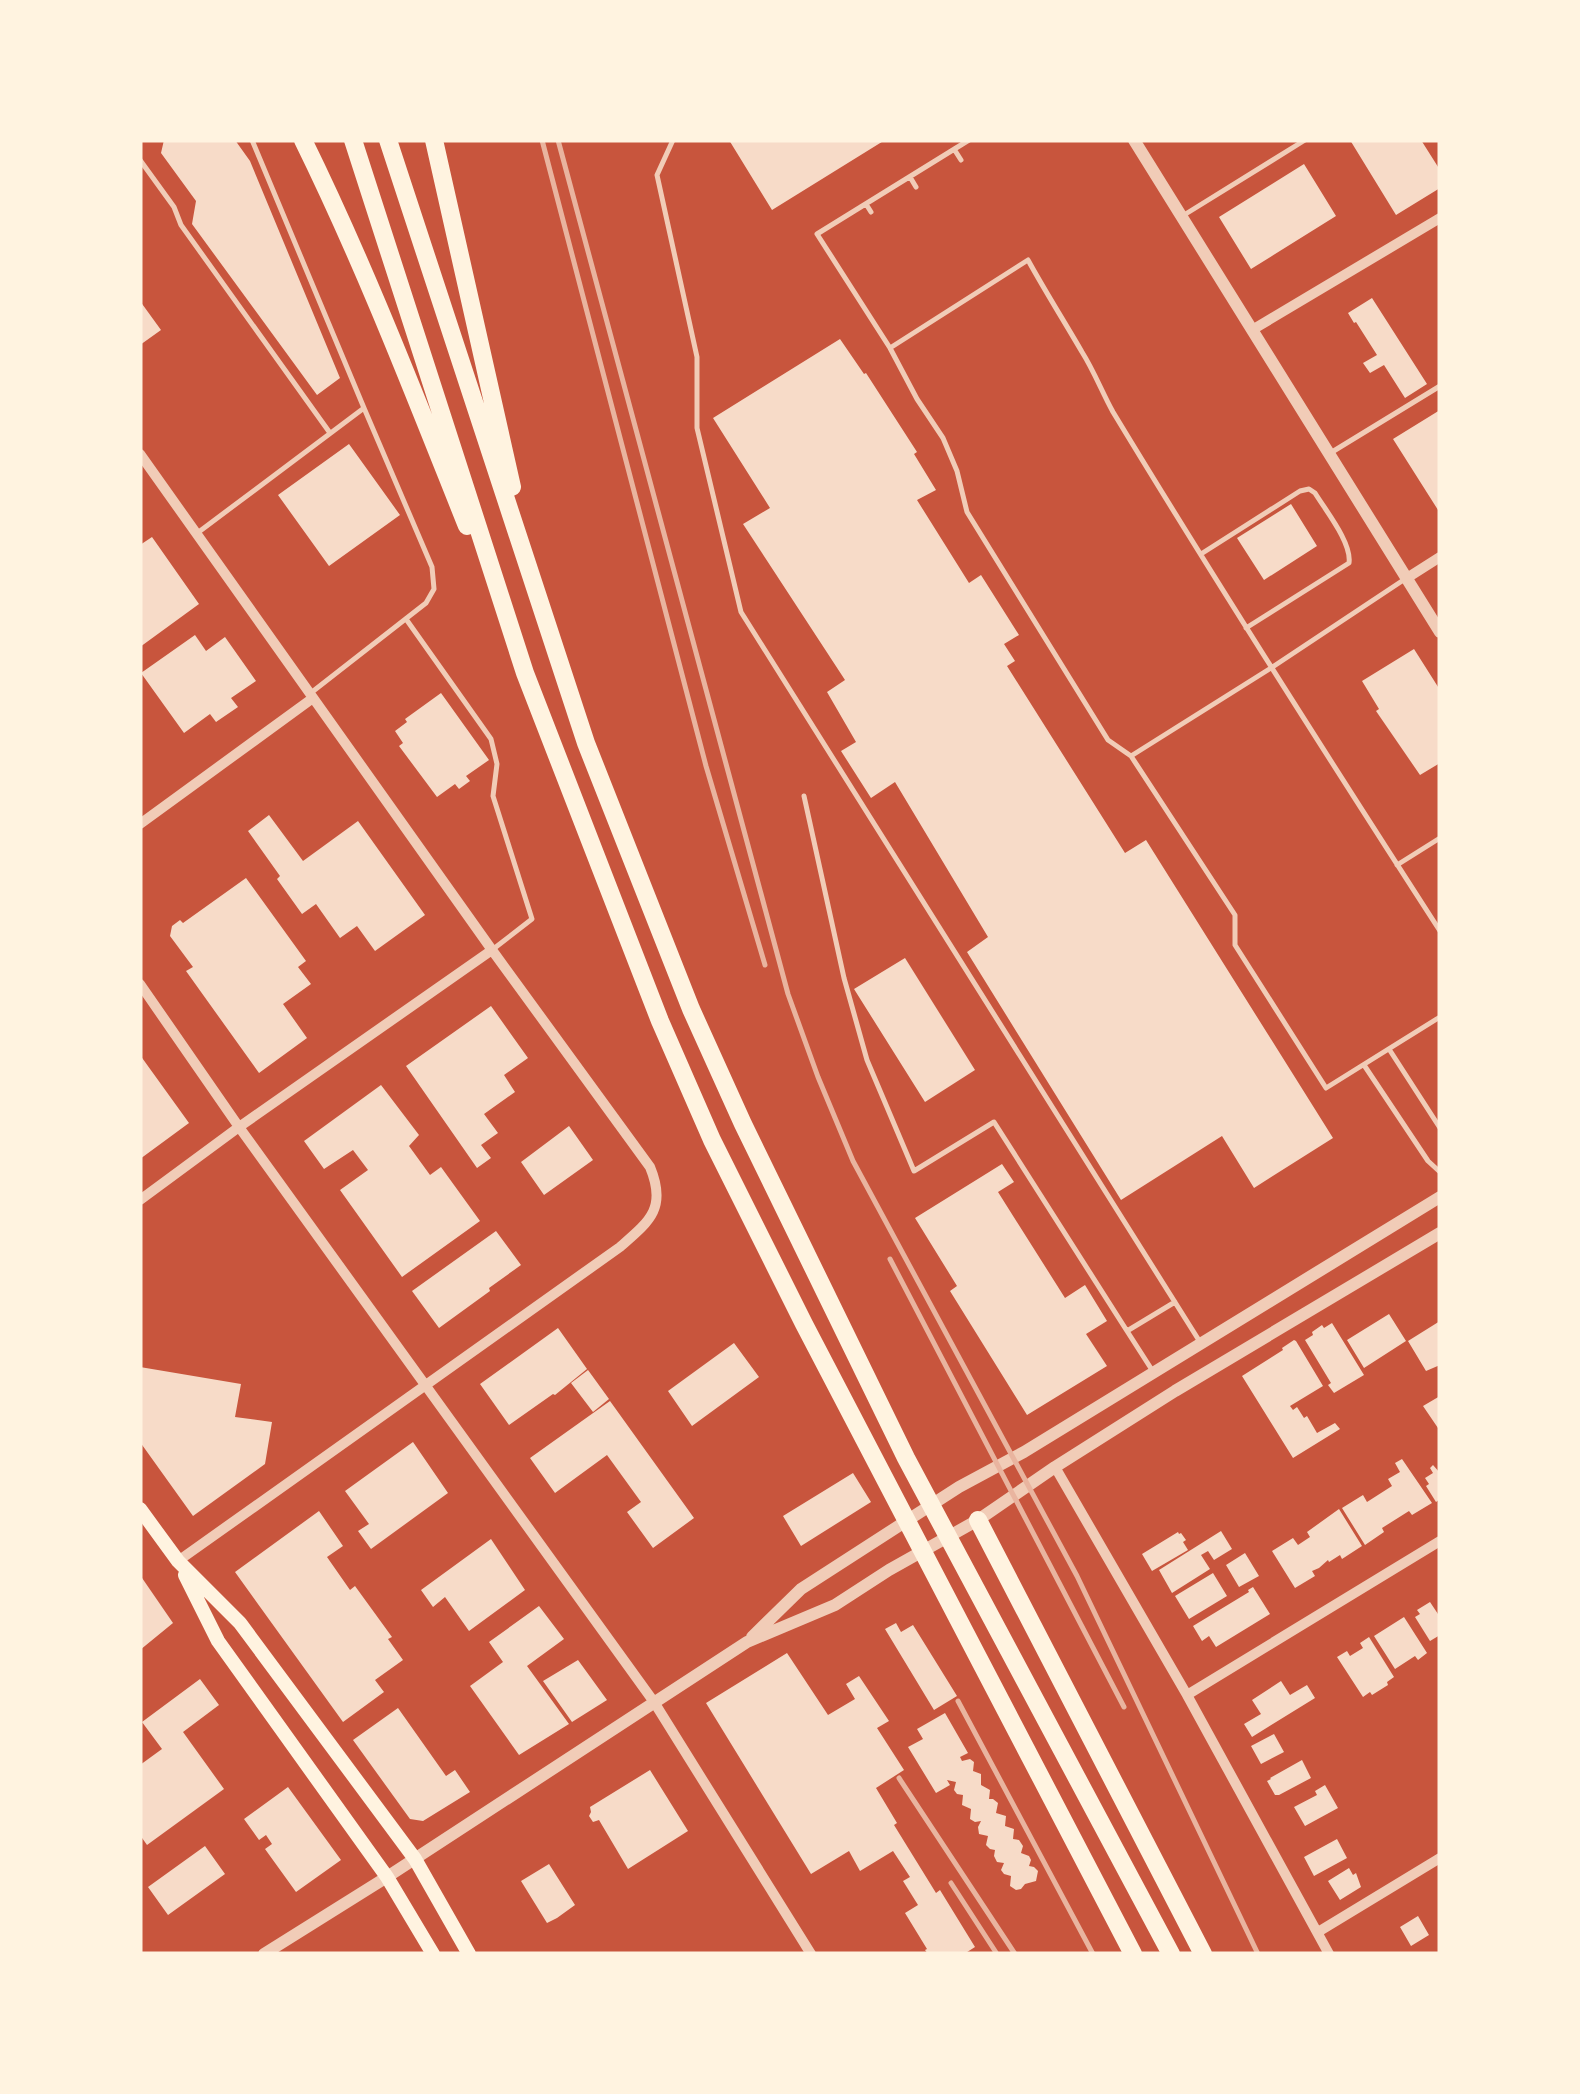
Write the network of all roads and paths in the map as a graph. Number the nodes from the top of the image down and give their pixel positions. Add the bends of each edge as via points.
1 (252, 140) edge
2 (303, 140) edge
3 (353, 140) edge
4 (388, 140) edge
5 (434, 140) edge
6 (674, 140) edge
7 (968, 140) edge
8 (1134, 140) edge
9 (1304, 140) edge
10 (954, 149) junction
11 (140, 160) edge
12 (961, 160) dead end
13 (910, 176) junction
14 (916, 187) dead end
15 (866, 204) junction
16 (871, 212) dead end
17 (1182, 217) junction
18 (1440, 218) edge
19 (1252, 330) junction
20 (890, 348) junction
21 (1440, 386) edge
22 (364, 408) junction
23 (330, 434) junction
24 (1330, 453) junction
25 (140, 454) edge
26 (196, 534) junction
27 (1200, 554) junction
28 (1440, 557) edge
29 (1408, 578) junction
30 (535, 590) junction
31 (406, 620) junction
32 (1246, 628) junction
33 (1440, 632) edge
34 (1271, 668) junction
35 (526, 672) junction
36 (312, 696) junction
37 (1131, 756) junction
38 (804, 796) dead end
39 (140, 824) edge
40 (1440, 838) edge
41 (1398, 865) junction
42 (1440, 916) edge
43 (1433, 920) junction
44 (1440, 931) edge
45 (492, 950) junction
46 (140, 984) edge
47 (1440, 1017) edge
48 (1389, 1050) junction
49 (1364, 1065) junction
50 (239, 1127) junction
51 (1440, 1128) edge
52 (1440, 1172) edge
53 (1440, 1197) edge
54 (140, 1200) edge
55 (1440, 1233) edge
56 (1175, 1302) junction
57 (1128, 1331) junction
58 (1200, 1343) junction
59 (1153, 1372) junction
60 (425, 1385) junction
61 (1054, 1467) junction
62 (140, 1509) edge
63 (978, 1520) junction
64 (1440, 1540) edge
65 (178, 1561) junction
66 (747, 1642) junction
67 (1187, 1695) junction
68 (654, 1702) junction
69 (1440, 1858) edge
70 (414, 1859) junction
71 (387, 1878) junction
72 (1318, 1932) junction
73 (264, 1954) edge
74 (433, 1954) edge
75 (469, 1954) edge
76 (811, 1954) edge
77 (1133, 1954) edge
78 (1171, 1954) edge
79 (1203, 1954) edge
80 (1329, 1954) edge

1 - 22 lane
2 - 35 highway via 381,310
3 - 35 highway
4 - 30 highway
5 - 30 highway
6 - 56 lane via 658,175 697,356 698,428 741,612
7 - 10 lane
8 - 17 street
9 - 17 lane
10 - 12 lane
10 - 13 lane
11 - 23 lane
13 - 14 lane
13 - 15 lane
15 - 16 lane
15 - 20 lane via 817,234
17 - 19 street
18 - 19 street
19 - 24 street
20 - 27 lane via 1028,260
20 - 37 lane via 943,438 968,512 1108,740
21 - 24 lane
22 - 23 lane
22 - 31 lane via 435,578 431,598
23 - 26 lane
24 - 29 street
25 - 26 street
26 - 36 street
27 - 32 lane
27 - 32 lane via 1300,491 1315,493 1350,553 1349,563
28 - 29 street
29 - 33 street
29 - 34 lane
30 - 78 highway via 586,743 691,1009 751,1140 906,1458
31 - 36 lane
31 - 45 lane via 495,748 493,796 532,919
32 - 34 lane
34 - 37 lane
34 - 41 lane
35 - 77 highway via 712,1140
36 - 39 street
36 - 45 street
37 - 49 lane via 1235,915 1236,945 1326,1088
38 - 57 lane via 867,1060 914,1171 994,1122
40 - 41 lane
41 - 43 lane
42 - 43 lane
43 - 44 lane
45 - 50 street
45 - 60 street via 650,1167 658,1184 657,1208 620,1247
46 - 50 street
47 - 48 lane
48 - 49 lane
48 - 51 lane
49 - 52 lane
50 - 54 street
50 - 60 street
53 - 58 street
55 - 61 street
56 - 57 lane
56 - 58 lane
57 - 59 lane
58 - 59 street
59 - 66 street via 801,1589
60 - 65 street
60 - 68 street
61 - 63 street
61 - 67 street
62 - 65 main road
63 - 66 street via 835,1605
63 - 79 highway
64 - 67 street
65 - 70 main road via 240,1623
65 - 71 main road via 218,1641
66 - 68 street
67 - 72 street
68 - 70 street
68 - 76 street
69 - 72 street
70 - 71 street
70 - 75 main road
71 - 73 street
71 - 74 main road
72 - 80 street

